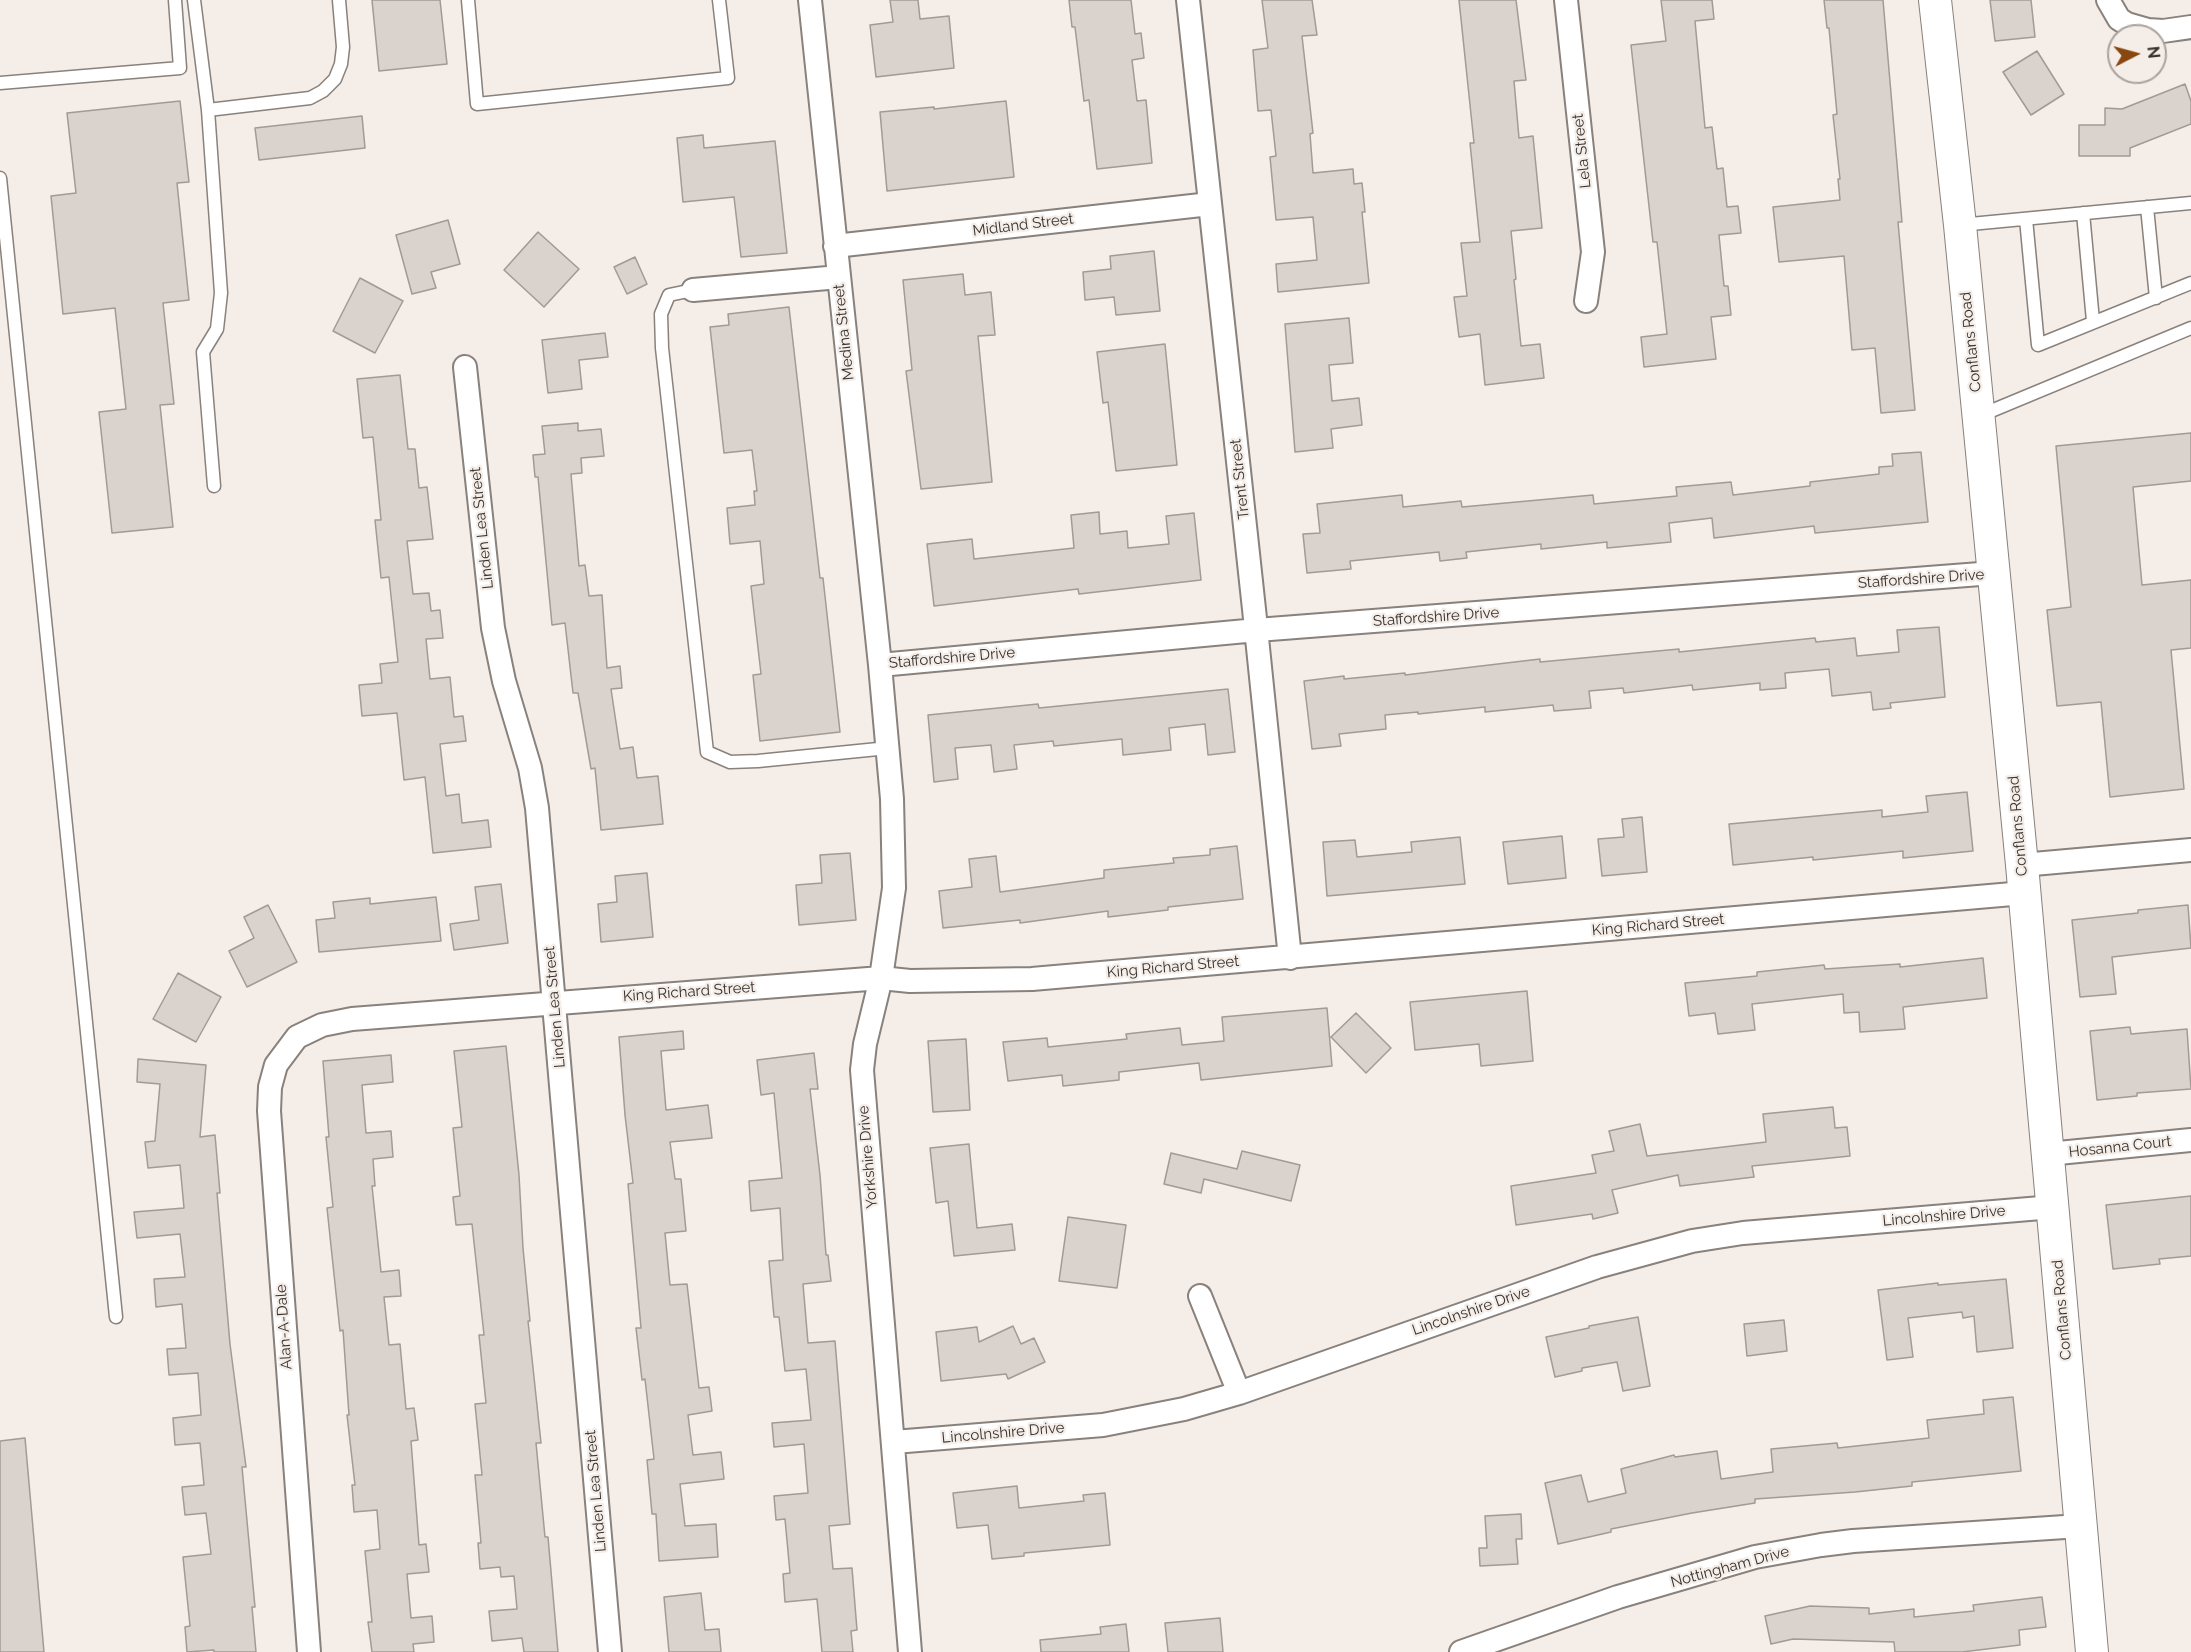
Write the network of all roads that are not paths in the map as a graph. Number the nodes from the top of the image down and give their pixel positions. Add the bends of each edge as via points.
1 (175, 0) edge
2 (194, 0) edge
3 (339, 0) edge
4 (468, 0) edge
5 (719, 0) edge
6 (810, 0) edge
7 (1188, 0) edge
8 (1566, 0) edge
9 (1935, 0) edge
10 (2114, 10) edge
11 (2191, 27) edge
12 (180, 68) junction
13 (202, 68) junction
14 (0, 82) edge
15 (208, 110) junction
16 (0, 178) edge
17 (2191, 203) edge
18 (1210, 204) junction
19 (2147, 207) junction
20 (2083, 213) junction
21 (2026, 219) junction
22 (1959, 225) junction
23 (835, 246) junction
24 (839, 277) junction
25 (2191, 283) edge
26 (693, 290) joint
27 (2156, 298) junction
28 (1587, 301) dead end
29 (2093, 321) junction
30 (2191, 328) edge
31 (465, 367) dead end
32 (1978, 416) junction
33 (214, 486) dead end
34 (1993, 573) junction
35 (1257, 630) junction
36 (880, 664) junction
37 (888, 748) junction
38 (2191, 850) edge
39 (2023, 879) junction
40 (1290, 958) junction
41 (881, 978) junction
42 (554, 1002) junction
43 (322, 1025) joint
44 (2191, 1140) edge
45 (2048, 1154) junction
46 (2053, 1207) junction
47 (1200, 1296) dead end
48 (116, 1317) dead end
49 (1239, 1393) junction
50 (894, 1442) junction
51 (2080, 1526) junction
52 (309, 1652) edge
53 (610, 1652) edge
54 (910, 1652) edge
55 (1461, 1652) edge
56 (2092, 1652) edge

1 - 12 lane
2 - 13 lane
3 - 15 lane via 344,47 334,79 323,91 310,98
4 - 5 lane via 477,104 728,78
6 - 23 street, Medina Street
7 - 18 street, Trent Street
8 - 28 street, Lela Street via 1593,252
9 - 22 main road, Conflans Road
10 - 11 street via 2127,24 2148,30
12 - 13 lane
12 - 14 lane
13 - 15 lane
15 - 33 lane via 221,293 217,329 203,352
16 - 48 lane
17 - 19 lane
18 - 23 street, Midland Street
18 - 35 street, Trent Street
19 - 20 lane
19 - 27 lane
20 - 21 lane
20 - 29 lane
21 - 22 lane
21 - 29 lane via 2038,345
22 - 32 main road, Conflans Road
23 - 24 street, Medina Street
24 - 26 street
24 - 36 street, Medina Street
25 - 27 lane
26 - 37 lane via 669,295 661,314 707,752 730,762
27 - 29 lane
30 - 32 lane
31 - 42 street, Linden Lea Street via 492,620 537,808
32 - 34 main road, Conflans Road
34 - 35 street, Staffordshire Drive
34 - 39 main road, Conflans Road
35 - 36 street, Staffordshire Drive
35 - 40 street, Trent Street
36 - 37 street, Yorkshire Drive
37 - 41 street, Yorkshire Drive via 894,888
38 - 39 street, King Richard Street
39 - 40 street, King Richard Street
39 - 45 main road, Conflans Road
40 - 41 street, King Richard Street via 1032,979
41 - 42 street, King Richard Street
41 - 50 street, Yorkshire Drive via 862,1070
42 - 43 street, King Richard Street via 352,1018
42 - 53 street, Linden Lea Street
43 - 52 street, Alan-A-Dale via 297,1037 276,1065 269,1111
44 - 45 street, Hosanna Court
45 - 46 main road, Conflans Road
46 - 49 street, Lincolnshire Drive via 1743,1233 1692,1241 1597,1267
46 - 51 main road, Conflans Road
47 - 49 street
49 - 50 street, Lincolnshire Drive via 1103,1425
50 - 54 street, Yorkshire Drive
51 - 55 street, Nottingham Drive via 1853,1541 1755,1557 1618,1597
51 - 56 main road, Conflans Road

